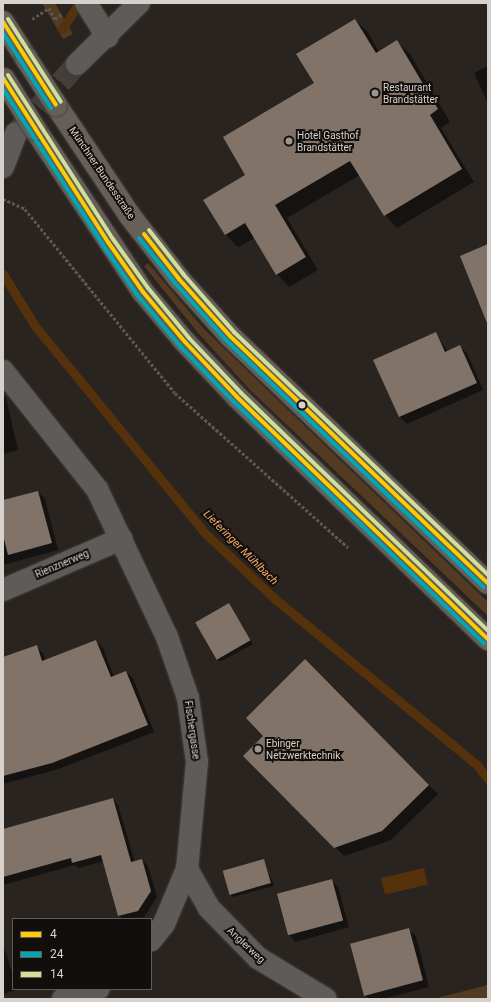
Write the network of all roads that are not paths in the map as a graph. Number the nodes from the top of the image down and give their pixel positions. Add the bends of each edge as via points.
1 (139, 3) edge
2 (90, 9) edge
3 (3, 22) edge
4 (107, 37) junction
5 (77, 64) tunnel mouth
6 (3, 78) edge
7 (25, 131) junction
8 (3, 167) edge
9 (3, 371) edge
10 (121, 539) junction
11 (488, 583) edge
12 (3, 590) edge
13 (488, 638) edge
14 (187, 869) junction
15 (152, 939) edge
16 (95, 990) edge
17 (63, 999) edge
18 (326, 999) edge

1 - 4 street
2 - 4 street
3 - 11 main road, Münchner Bundesstraße, bridge via 130,216 178,279 230,336
4 - 5 street
6 - 7 main road, bridge
7 - 8 street
7 - 13 main road via 121,261 185,342 237,397
9 - 10 street, Fischergasse via 97,489
10 - 12 street, Rienznerweg
10 - 14 street, Fischergasse via 167,637 188,698 197,762
14 - 15 street, Fischergasse via 164,924
14 - 18 street, Anglerweg via 208,908 258,958
16 - 17 street

